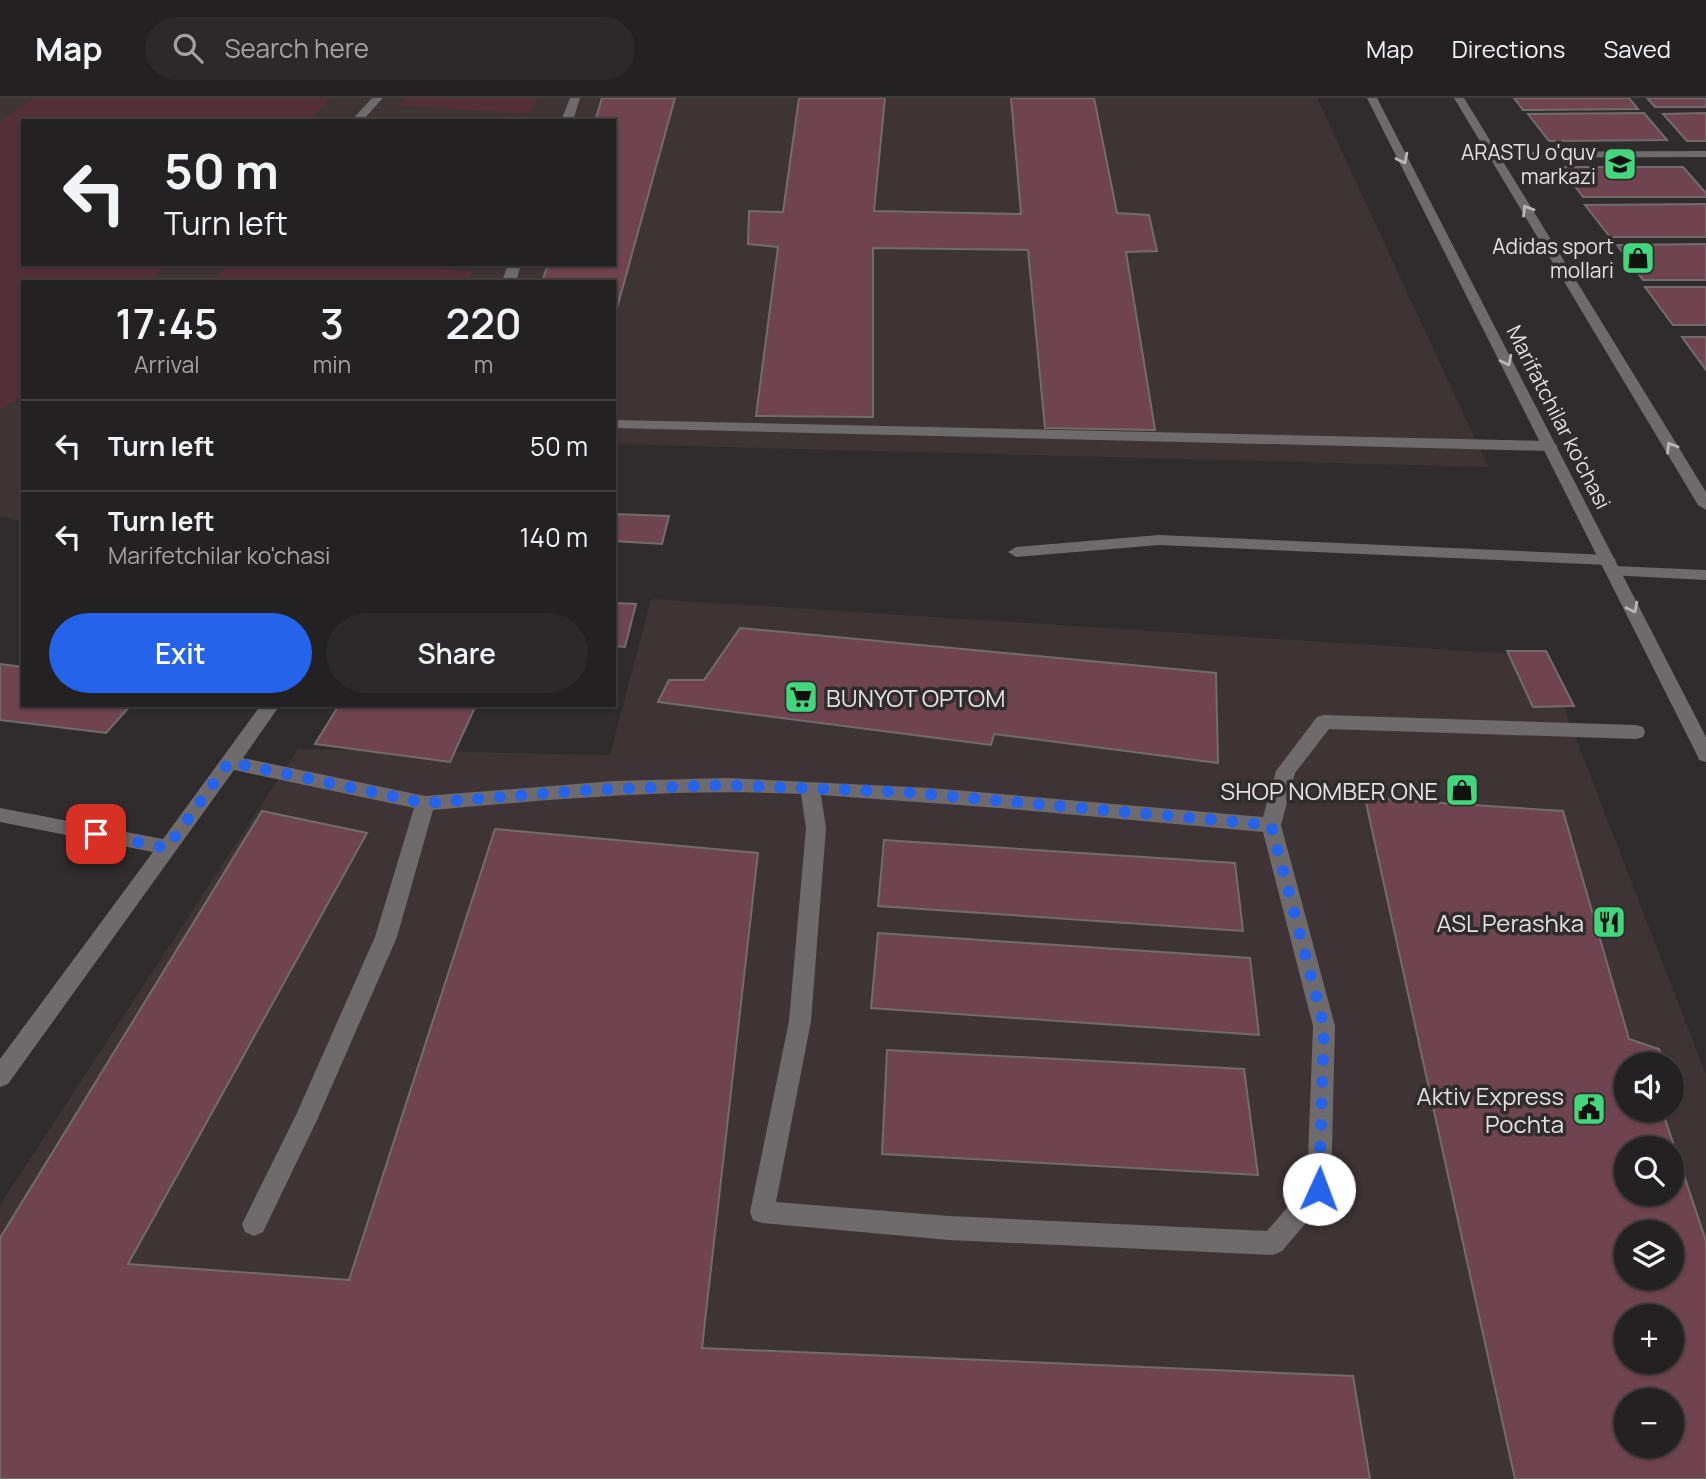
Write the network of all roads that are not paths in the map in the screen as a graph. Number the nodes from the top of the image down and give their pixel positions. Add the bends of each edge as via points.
1 (378, 98) edge
2 (575, 98) edge
3 (1372, 98) edge
4 (1459, 98) edge
5 (358, 119) edge
6 (568, 119) edge
7 (1706, 153) edge
8 (1493, 155) junction
9 (616, 424) edge
10 (1550, 446) junction
11 (1706, 505) edge
12 (1016, 552) dead end
13 (1611, 565) junction
14 (1706, 575) edge
15 (270, 707) edge
16 (1636, 732) dead end
17 (1706, 755) edge
18 (229, 762) junction
19 (810, 788) junction
20 (425, 803) junction
21 (0, 815) edge
22 (1271, 825) junction
23 (167, 848) junction
24 (0, 1077) edge
25 (254, 1224) dead end

1 - 5 street
2 - 6 street
3 -> 10 street, Marifatchilar ko'chasi
4 - 8 street
7 - 8 street
11 -> 8 street
9 - 10 street
10 - 13 street, Marifatchilar ko'chasi
12 - 13 street via 1159,540
13 - 14 street
13 -> 17 street, Marifatchilar ko'chasi
15 - 18 street
16 - 22 street via 1324,722 1286,771
18 - 20 street
18 - 23 street
19 - 20 street via 724,785 588,790
19 - 22 street
19 - 22 street via 816,828 800,1021 762,1212 949,1228 1273,1243 1319,1189 1324,1026
20 - 25 street via 386,937
21 - 23 street
23 - 24 street

